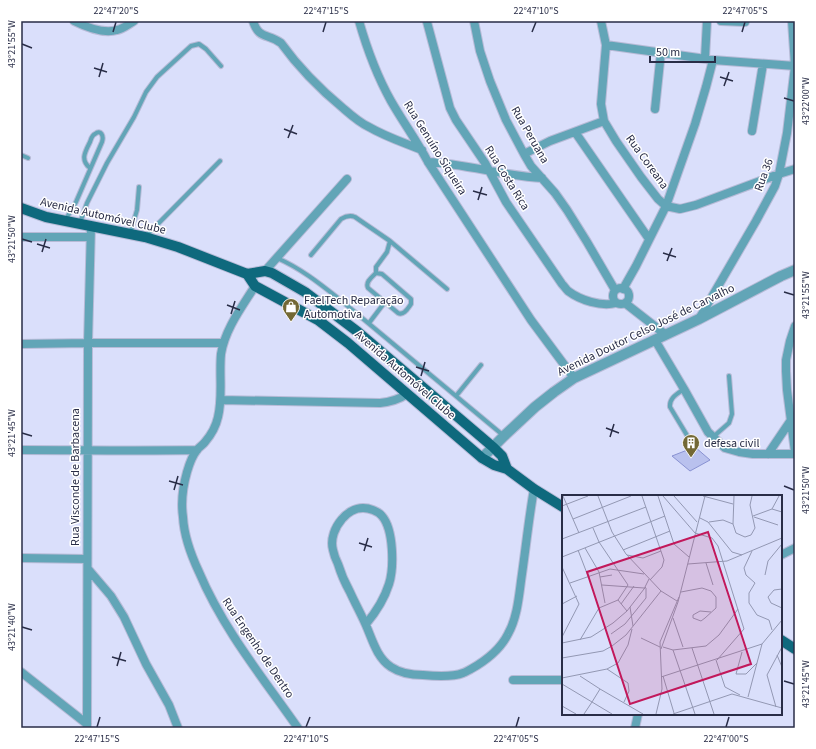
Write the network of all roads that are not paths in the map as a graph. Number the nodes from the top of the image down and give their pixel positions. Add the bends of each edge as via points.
1 (74, 21) edge
2 (134, 21) edge
3 (253, 21) edge
4 (359, 21) edge
5 (474, 21) edge
6 (601, 21) edge
7 (707, 21) edge
8 (721, 21) edge
9 (792, 21) edge
10 (426, 22) edge
11 (745, 22) dead end
12 (606, 45) junction
13 (662, 52) junction
14 (709, 59) junction
15 (763, 64) junction
16 (221, 66) dead end
17 (795, 66) edge
18 (655, 109) dead end
19 (604, 121) junction
20 (752, 131) dead end
21 (575, 132) junction
22 (422, 150) junction
23 (524, 154) junction
24 (21, 155) edge
25 (28, 158) dead end
26 (220, 162) dead end
27 (428, 162) junction
28 (90, 168) junction
29 (795, 169) edge
30 (489, 171) junction
31 (779, 174) junction
32 (542, 178) junction
33 (347, 179) dead end
34 (139, 187) dead end
35 (666, 206) junction
36 (21, 208) edge
37 (65, 221) junction
38 (79, 224) junction
39 (91, 226) junction
40 (130, 234) junction
41 (21, 237) edge
42 (90, 237) junction
43 (145, 237) junction
44 (649, 239) junction
45 (390, 241) junction
46 (311, 255) dead end
47 (277, 258) junction
48 (795, 270) edge
49 (265, 271) junction
50 (376, 273) junction
51 (247, 274) junction
52 (255, 286) junction
53 (447, 289) dead end
54 (619, 290) junction
55 (385, 302) junction
56 (616, 303) junction
57 (625, 303) junction
58 (699, 319) junction
59 (369, 323) junction
60 (795, 326) edge
61 (358, 332) junction
62 (666, 335) junction
63 (655, 340) junction
64 (88, 342) junction
65 (223, 343) junction
66 (348, 343) junction
67 (21, 344) edge
68 (481, 365) dead end
69 (730, 376) dead end
70 (574, 378) junction
71 (684, 389) junction
72 (426, 390) junction
73 (407, 394) junction
74 (456, 396) junction
75 (220, 400) junction
76 (791, 420) junction
77 (504, 436) junction
78 (712, 437) junction
79 (691, 442) dead end
80 (493, 447) junction
81 (21, 450) edge
82 (87, 450) junction
83 (197, 450) junction
84 (795, 453) edge
85 (768, 454) junction
86 (482, 458) junction
87 (507, 469) junction
88 (534, 489) junction
89 (562, 505) edge
90 (795, 548) edge
91 (782, 554) edge
92 (21, 558) edge
93 (87, 559) junction
94 (88, 569) junction
95 (366, 624) junction
96 (782, 641) edge
97 (795, 649) edge
98 (21, 672) edge
99 (513, 680) dead end
100 (562, 680) edge
101 (638, 715) edge
102 (87, 726) edge
103 (178, 728) edge
104 (298, 728) edge
105 (635, 728) edge

1 - 2 street via 93,29 109,31 118,30
3 - 22 street via 258,32 281,43 312,80 353,117 368,127
4 - 22 street, Rua Genuíno Siqueira via 375,68 391,101
5 - 23 street, Rua Peruana via 490,81
6 - 12 street, Rua Coreana
7 - 14 street
8 - 11 street
9 - 17 street, Rua 36
10 - 30 street, Rua Costa Rica via 450,108
12 - 13 street
12 - 19 street, Rua Coreana via 601,104
13 - 14 street
13 - 18 street
14 - 15 street
14 - 35 street via 706,86 695,124
15 - 17 street
15 - 20 street
16 - 38 lane via 206,48 199,44 190,46 157,77 107,163
17 - 31 street, Rua 36
19 - 21 street
19 - 35 street, Rua Coreana via 641,177
21 - 23 street
21 - 44 street
22 - 27 street, Rua Genuíno Siqueira
23 - 32 street, Rua Peruana
24 - 25 lane
26 - 43 lane
27 - 30 street
27 - 70 street, Rua Genuíno Siqueira via 531,320
28 - 28 lane via 104,138 100,132 94,134 85,151 85,162
28 - 37 lane
29 - 31 street, Rua Coreana
30 - 32 street
30 - 56 street, Rua Costa Rica via 506,202 568,291 585,300 601,304
31 - 35 street, Rua Coreana via 696,205 680,209
31 - 58 street, Rua 36 via 756,221
32 - 54 street, Rua Peruana via 567,210
33 - 47 street
34 - 40 lane via 137,210
35 - 44 street
36 - 37 main road, Avenida Automóvel Clube
37 - 38 main road, Avenida Automóvel Clube
38 - 39 main road, Avenida Automóvel Clube
39 - 40 main road, Avenida Automóvel Clube
39 - 42 street, Rua Visconde de Barbacena
40 - 43 main road, Avenida Automóvel Clube
41 - 42 street
42 - 64 street, Rua Visconde de Barbacena
43 - 51 main road, Avenida Automóvel Clube
44 - 54 street via 636,266
45 - 46 lane via 355,217 348,216 341,219
45 - 50 lane via 387,252 376,267
45 - 53 lane
47 - 49 street
47 - 59 lane via 288,262 310,277
48 - 58 street, Avenida Doutor Celso José de Carvalho
49 - 51 main road
49 - 61 main road, Avenida Automóvel Clube via 305,292
50 - 55 lane via 367,286
50 - 55 lane via 382,274 412,301 403,314
51 - 52 main road, Avenida Automóvel Clube
52 - 65 street, Rua Engenho de Dentro
52 - 66 main road, Avenida Automóvel Clube via 318,320
54 - 56 street via 612,297
54 - 57 street via 627,291 629,295
55 - 59 lane
56 - 57 street
57 - 62 street
58 - 62 street, Avenida Doutor Celso José de Carvalho
59 - 74 lane
60 - 76 street via 786,360
61 - 66 main road
61 - 72 main road, Avenida Automóvel Clube
62 - 63 street, Avenida Doutor Celso José de Carvalho
63 - 70 street, Avenida Doutor Celso José de Carvalho
63 - 71 street
64 - 65 street
64 - 67 street
64 - 82 street, Rua Visconde de Barbacena
65 - 75 street, Rua Engenho de Dentro
66 - 73 main road, Avenida Automóvel Clube
68 - 74 lane
69 - 78 lane via 732,414 729,423
70 - 77 street, Avenida Doutor Celso José de Carvalho
71 - 78 street
71 - 79 lane via 672,398 669,404
72 - 73 main road via 416,390
72 - 80 main road, Avenida Automóvel Clube
73 - 75 street via 395,401 380,403
73 - 86 main road, Avenida Automóvel Clube
74 - 77 lane
75 - 83 street, Rua Engenho de Dentro via 212,432
76 - 84 street
76 - 85 street
77 - 80 street, Avenida Doutor Celso José de Carvalho
78 - 85 street via 725,448 753,454
80 - 86 street, Avenida Doutor Celso José de Carvalho
80 - 87 main road, Avenida Automóvel Clube via 502,456
81 - 82 street
82 - 83 street
82 - 93 street, Rua Visconde de Barbacena
83 - 104 street, Rua Engenho de Dentro via 187,471 183,501 185,533 191,554 204,585 225,622
84 - 85 street
86 - 87 main road, Avenida Automóvel Clube
87 - 88 main road, Avenida Automóvel Clube
88 - 89 main road, Avenida Automóvel Clube
88 - 95 street via 515,616 509,633 500,647 484,662 463,673 440,676 404,672 391,667 381,657
90 - 91 street
92 - 93 street
93 - 94 street, Rua Visconde de Barbacena
94 - 102 street, Rua Visconde de Barbacena
94 - 103 street via 111,596 124,617
95 - 95 street via 332,548 337,524 353,510 362,508 372,509 382,515 391,539 392,560 384,597
96 - 97 main road
98 - 102 street
99 - 100 street
101 - 105 street

